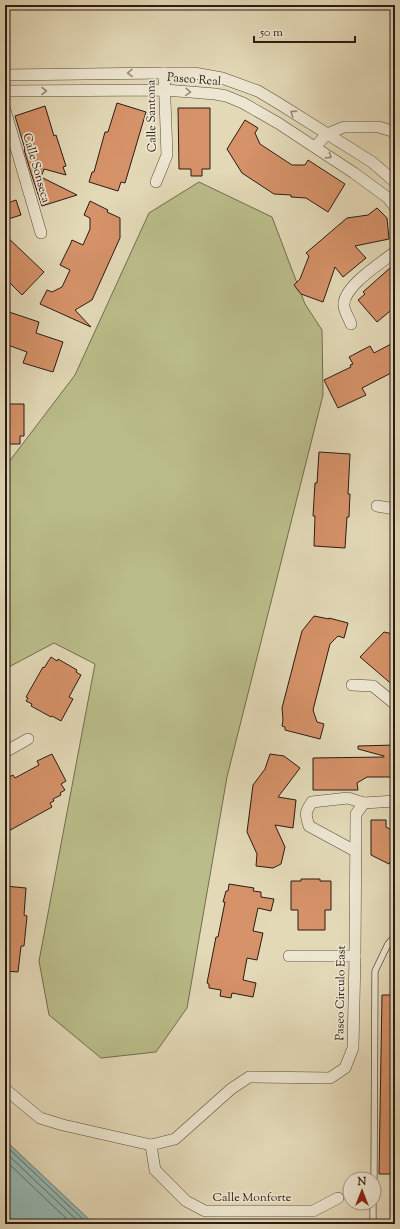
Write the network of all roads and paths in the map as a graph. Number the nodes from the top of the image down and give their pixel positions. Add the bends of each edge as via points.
1 (164, 72) junction
2 (5, 75) edge
3 (165, 90) junction
4 (5, 91) edge
5 (5, 110) edge
6 (395, 132) edge
7 (327, 134) junction
8 (315, 147) junction
9 (156, 182) dead end
10 (395, 182) edge
11 (393, 199) edge
12 (41, 233) dead end
13 (395, 252) edge
14 (351, 324) dead end
15 (377, 506) dead end
16 (395, 509) edge
17 (352, 685) dead end
18 (395, 704) edge
19 (28, 739) dead end
20 (5, 752) edge
21 (395, 801) edge
22 (364, 803) junction
23 (355, 851) junction
24 (395, 936) edge
25 (289, 956) dead end
26 (355, 956) junction
27 (5, 1089) edge
28 (151, 1145) junction
29 (374, 1171) edge
30 (338, 1198) dead end
31 (374, 1211) edge
32 (373, 1224) edge

1 -> 2 street, Paseo Real
1 - 3 street, Calle Santona
7 -> 1 street, Paseo Real via 258,91 240,84 194,73
4 -> 3 street, Paseo Real
3 -> 8 street, Paseo Real via 232,98 260,112
3 - 9 street, Calle Santona via 167,155
5 - 12 street, Calle Sonseca
6 - 7 street via 379,127 344,127
7 - 8 street
7 - 10 street, Paseo Real via 372,162
8 -> 11 street, Paseo Real
13 - 14 street via 358,280 346,296 344,306
15 - 16 street
17 - 18 street via 373,686
19 - 20 street
21 - 22 street
22 - 23 street, Paseo Circulo East via 356,814
22 - 23 street via 348,798 312,802 306,811 309,826
23 - 26 street, Paseo Circulo East
24 - 29 lane via 388,944 375,971
25 - 26 street
26 - 28 street, Paseo Circulo East via 353,1048 345,1068 330,1078 249,1077 231,1089 175,1139
27 - 28 street via 40,1118
28 - 30 street, Calle Monforte via 155,1170 186,1201 206,1211 313,1211
31 - 32 lane

